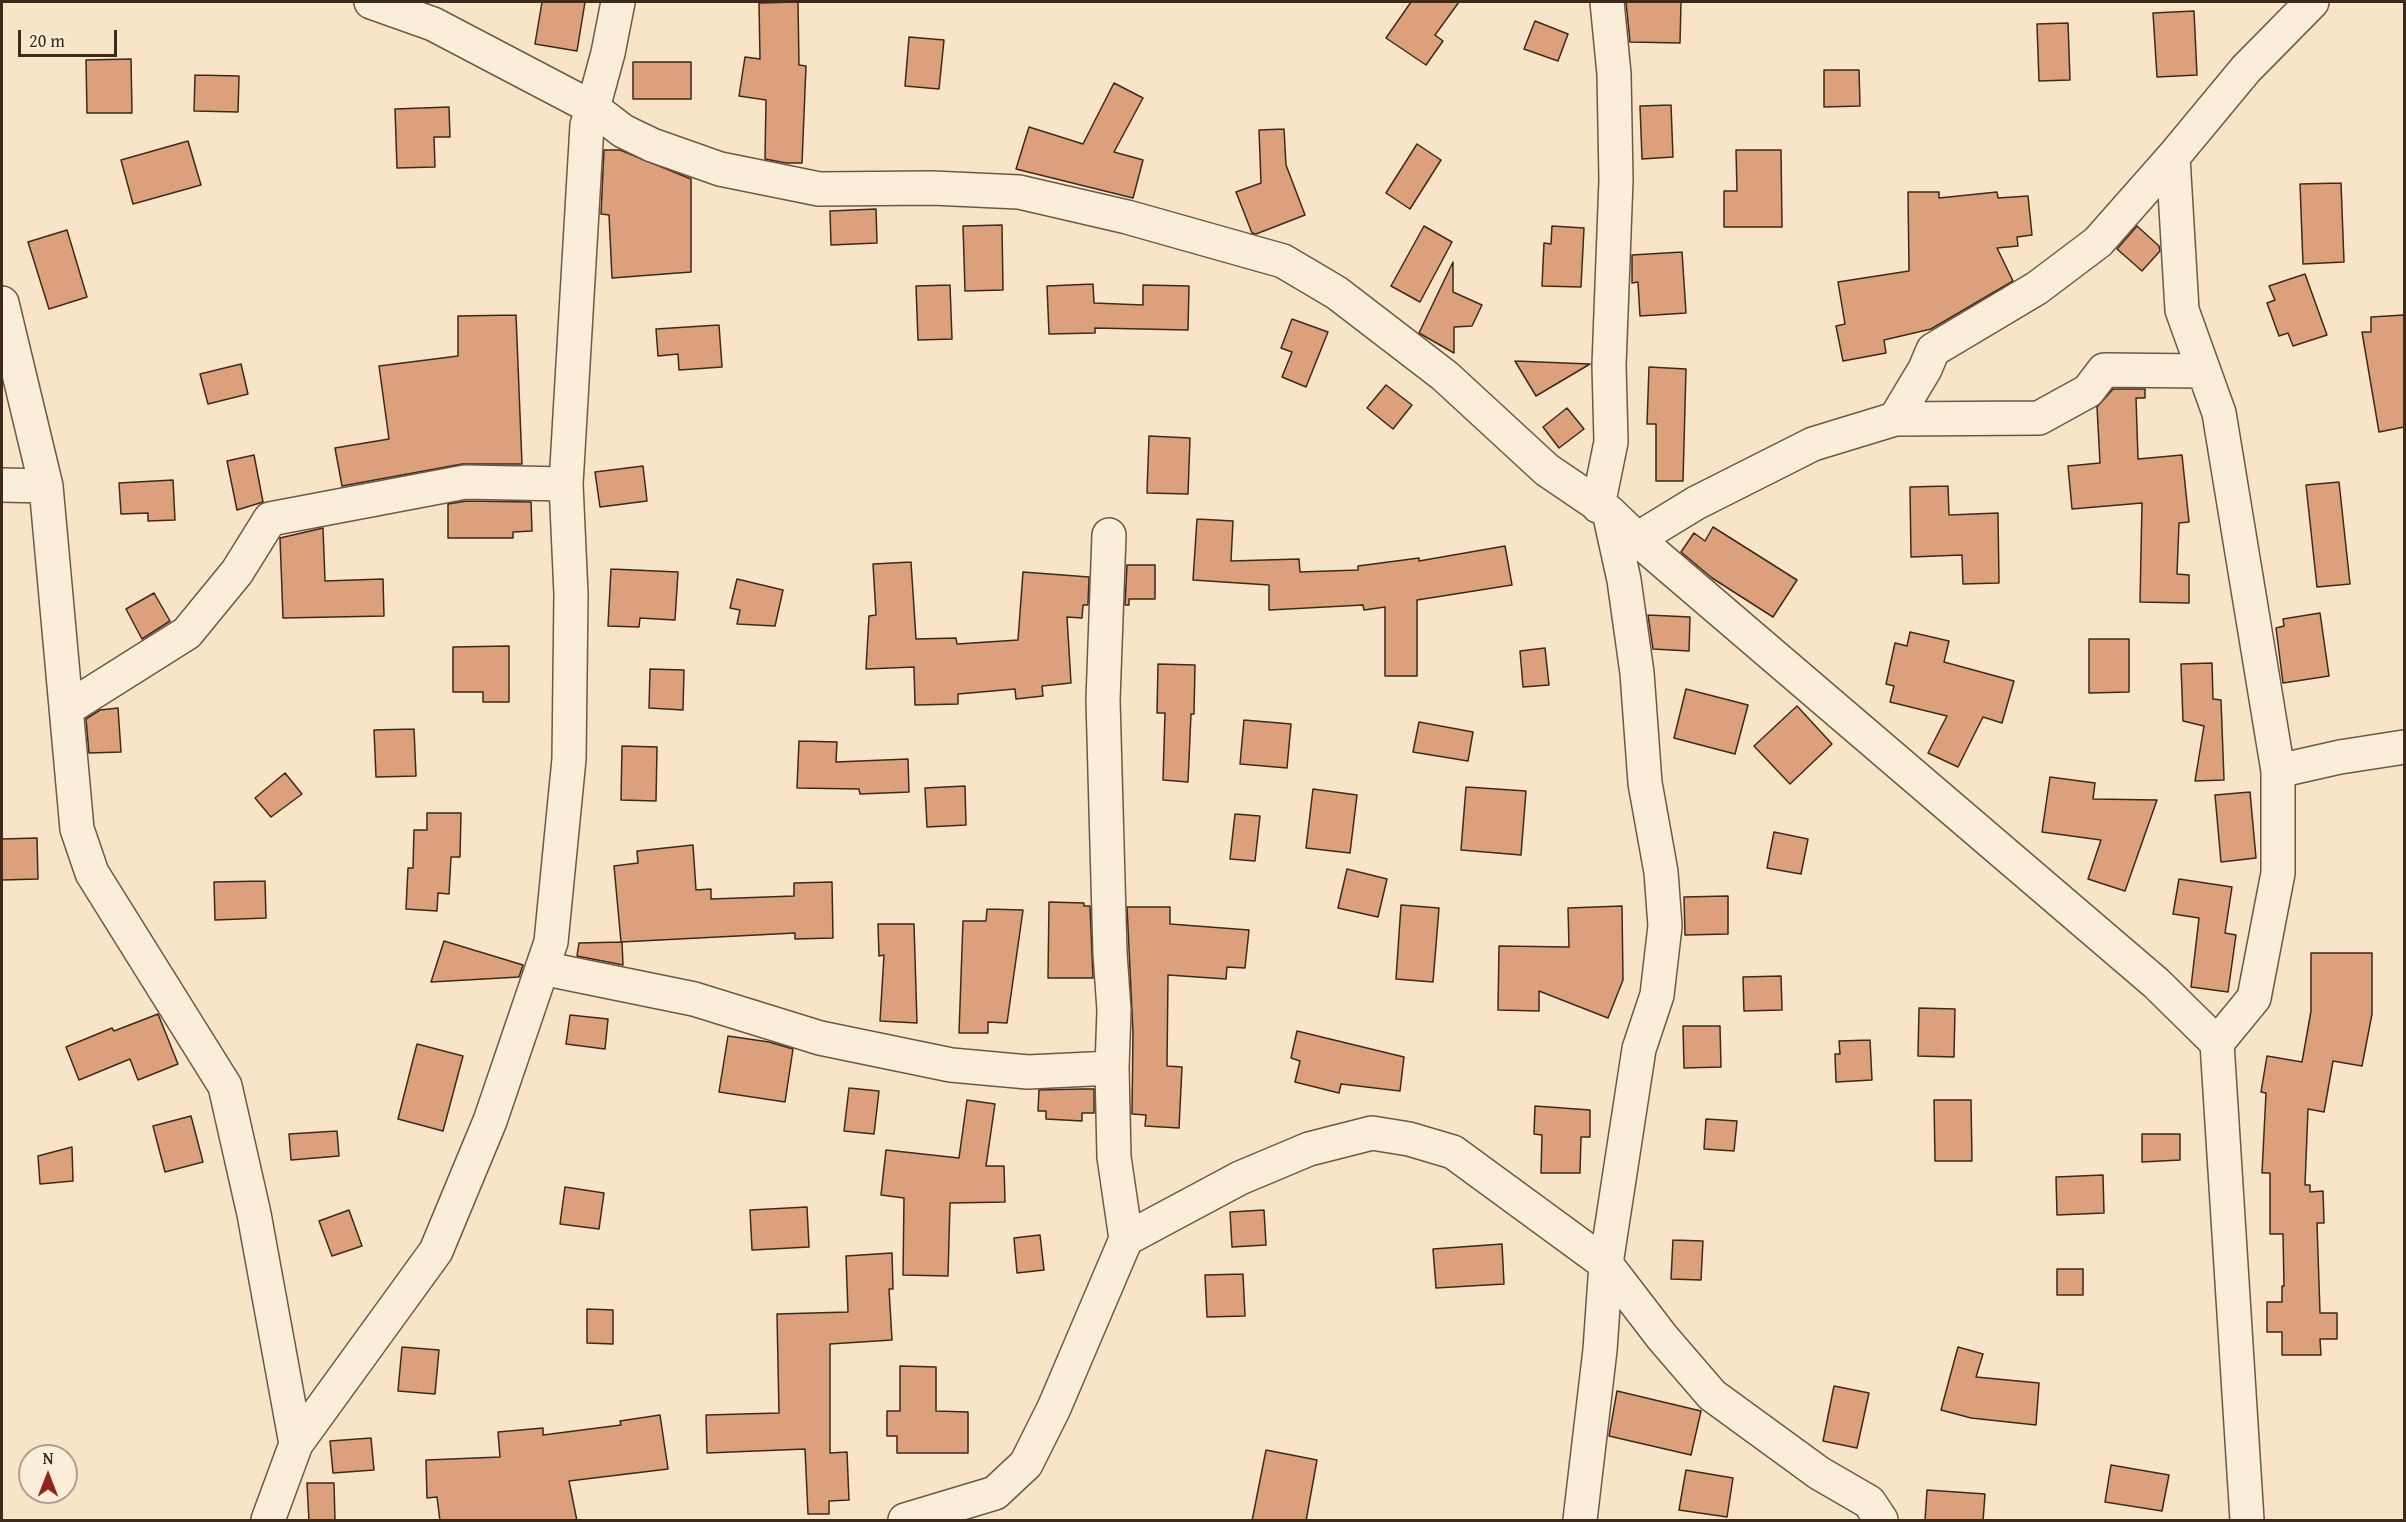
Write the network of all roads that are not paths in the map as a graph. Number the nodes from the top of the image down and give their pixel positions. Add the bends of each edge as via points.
1 (371, 2) edge
2 (618, 2) edge
3 (1607, 2) edge
4 (2312, 2) edge
5 (593, 108) junction
6 (2173, 158) junction
7 (2, 303) edge
8 (2204, 371) junction
9 (1895, 419) junction
10 (566, 484) junction
11 (2, 485) edge
12 (46, 486) junction
13 (1604, 509) junction
14 (1109, 535) dead end
15 (1637, 539) junction
16 (68, 708) junction
17 (2404, 747) edge
18 (2278, 771) junction
19 (542, 968) junction
20 (2217, 1043) junction
21 (1112, 1068) junction
22 (1125, 1239) junction
23 (1606, 1264) junction
24 (296, 1444) junction
25 (268, 1521) edge
26 (905, 1521) edge
27 (1580, 1521) edge
28 (1881, 1521) edge
29 (2247, 1521) edge

1 - 5 street via 434,24
2 - 5 street
3 - 13 street via 1614,74 1616,180 1611,442
4 - 6 street via 2246,69
5 - 10 street via 587,125
5 - 13 street via 623,131 652,146 720,169 819,189 1019,192 1127,217 1283,261 1337,293 1445,376 1547,470
6 - 8 street via 2182,310
6 - 9 street via 2098,242 2037,288 1933,350
7 - 12 street
8 - 9 street via 2104,370 2088,391 2039,418
8 - 18 street via 2219,413
9 - 15 street via 1813,444 1696,503
10 - 16 street via 465,482 270,519 237,572 187,633
10 - 19 street via 571,594 569,759 551,942
11 - 12 street
12 - 16 street
13 - 15 street
13 - 23 street via 1624,580 1645,783 1661,872 1665,926 1657,995 1639,1049
14 - 21 street via 1103,700 1114,1010
15 - 20 street via 2156,983
16 - 24 street via 77,829 92,873 225,1086 254,1214
17 - 18 street
18 - 20 street via 2278,873 2254,998
19 - 21 street via 694,999 820,1038 951,1065 1028,1072
19 - 24 street via 490,1121 436,1251
20 - 29 street
21 - 22 street via 1114,1157
22 - 23 street via 1240,1178 1309,1149 1372,1133 1453,1152
22 - 26 street via 1026,1464 995,1493
23 - 27 street
23 - 28 street via 1712,1395 1819,1473 1869,1502
24 - 25 street

